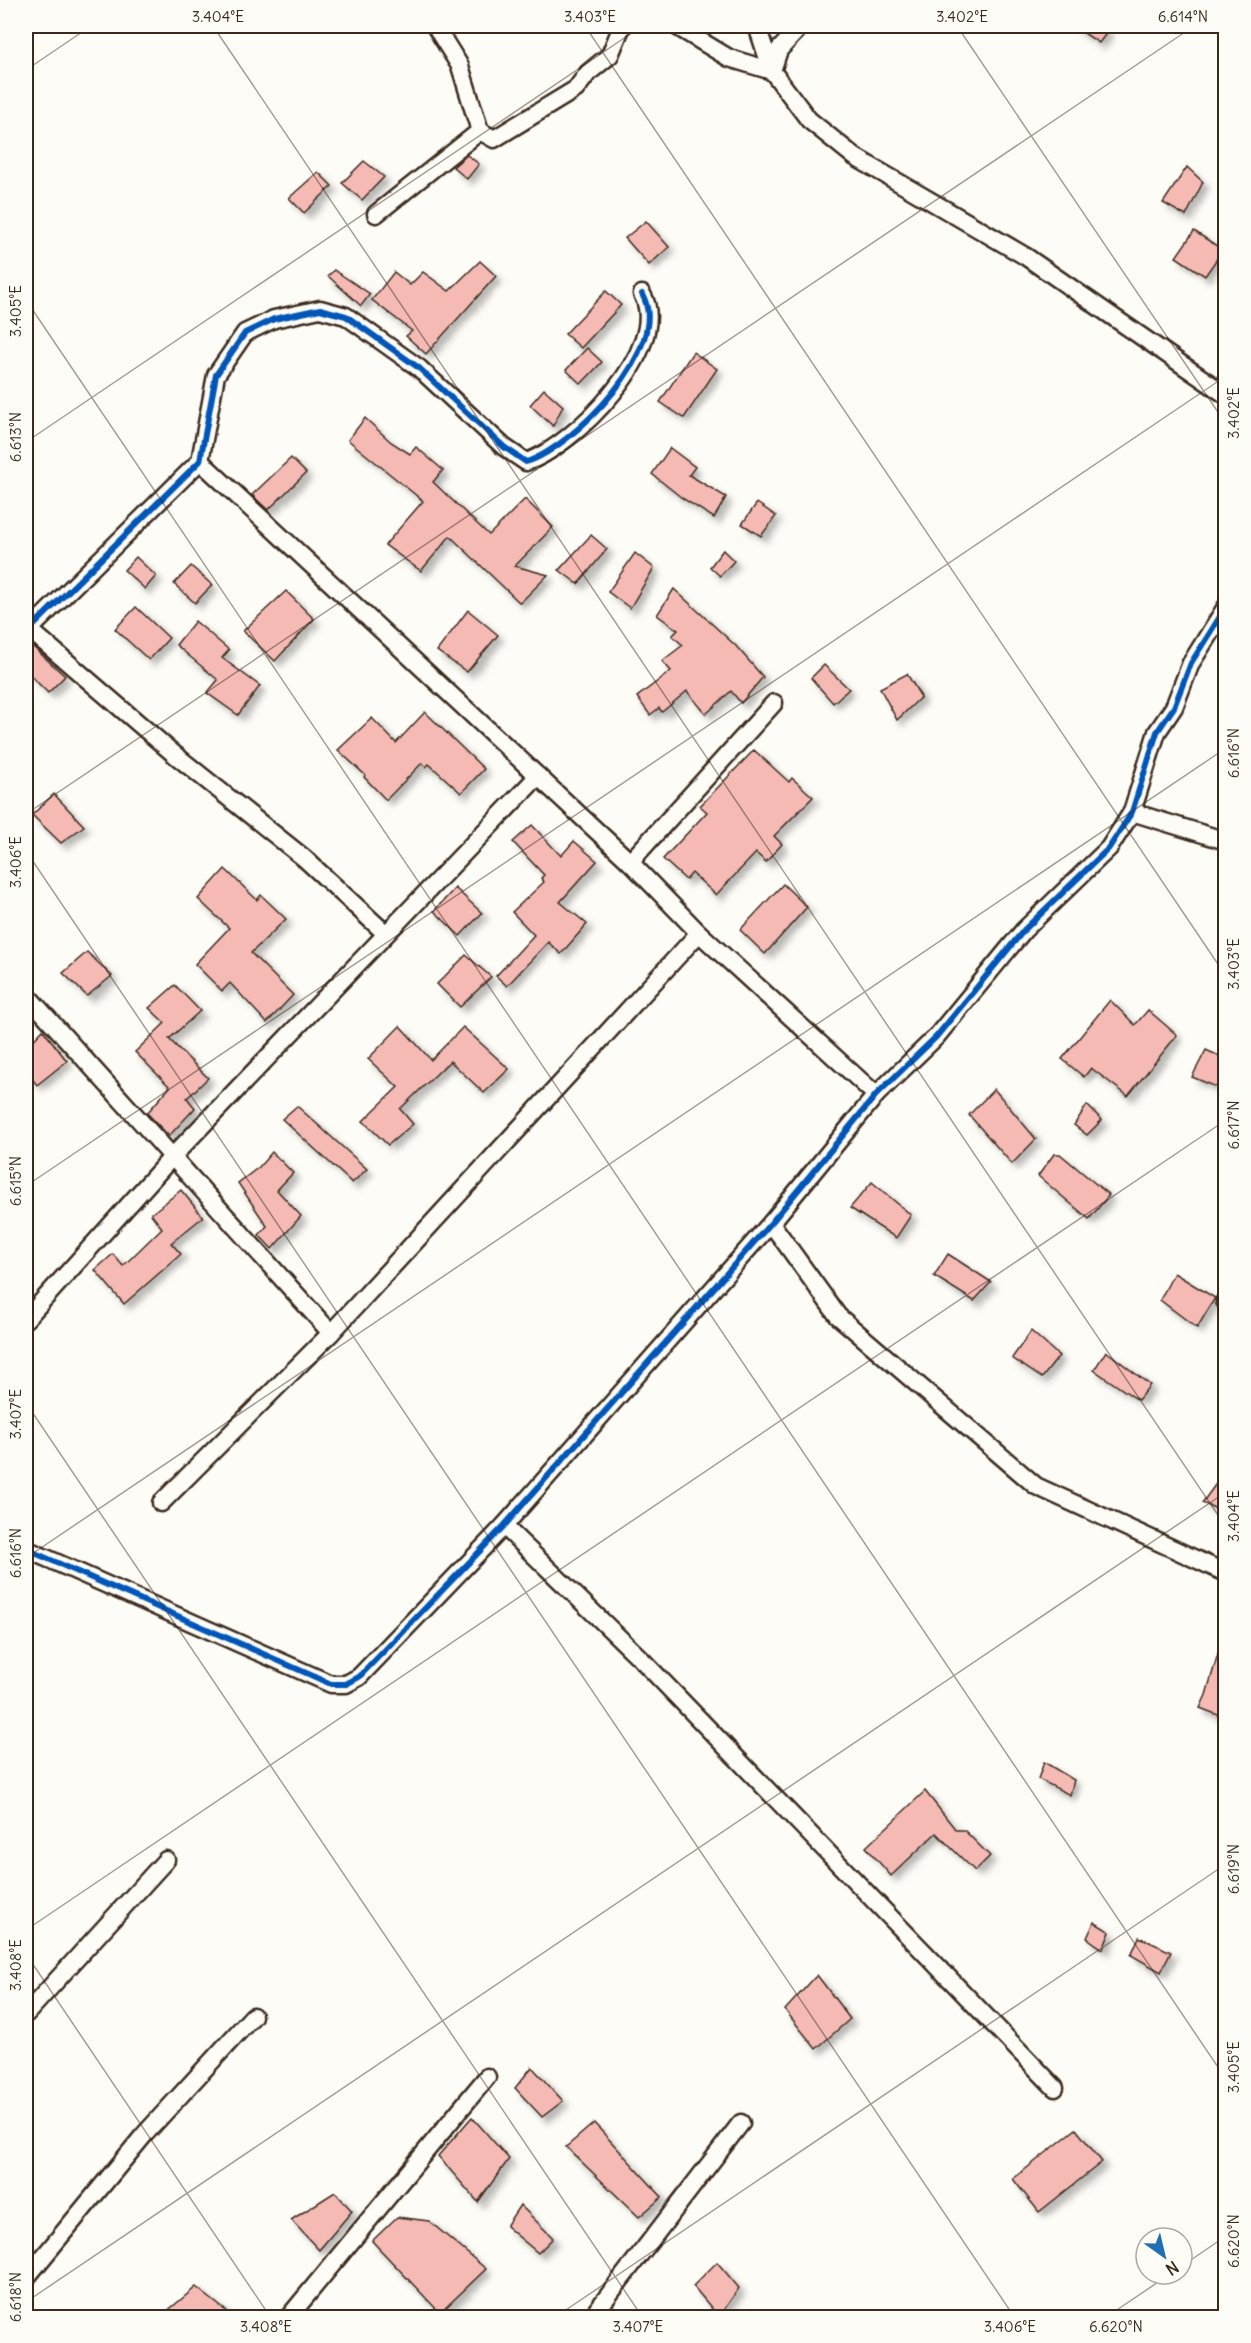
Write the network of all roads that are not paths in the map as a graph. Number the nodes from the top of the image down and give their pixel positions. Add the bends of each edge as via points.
1 (435, 26) edge
2 (621, 26) edge
3 (676, 26) edge
4 (757, 26) edge
5 (801, 26) edge
6 (772, 71) junction
7 (480, 132) junction
8 (376, 214) dead end
9 (642, 294) dead end
10 (1226, 395) edge
11 (200, 461) junction
12 (1226, 607) edge
13 (28, 631) edge
14 (774, 703) dead end
15 (538, 776) junction
16 (1132, 812) junction
17 (1226, 841) edge
18 (630, 862) junction
19 (385, 933) junction
20 (699, 933) junction
21 (26, 994) edge
22 (876, 1095) junction
23 (172, 1157) junction
24 (771, 1223) junction
25 (26, 1319) edge
26 (331, 1333) junction
27 (161, 1503) dead end
28 (504, 1526) junction
29 (26, 1549) edge
30 (1226, 1573) edge
31 (166, 1860) dead end
32 (26, 2014) edge
33 (253, 2016) dead end
34 (487, 2077) dead end
35 (1055, 2088) dead end
36 (741, 2123) dead end
37 (26, 2278) edge
38 (288, 2318) edge
39 (591, 2318) edge

1 - 7 street via 460,66
2 - 7 street via 610,55 561,100 494,138
3 - 6 street via 729,58
4 - 6 street
5 - 6 street via 778,50
6 - 10 street via 809,120 855,157 1025,256
7 - 8 street
9 - 11 street via 649,320 637,358 606,401 543,457 526,462 504,447 419,368 346,316 320,309 274,319 245,333 216,375
11 - 13 street
11 - 15 street
12 - 16 street via 1191,663 1174,707 1157,732
13 - 19 street via 304,858
14 - 18 street
15 - 18 street
15 - 19 street
16 - 17 street
16 - 22 street via 1109,848 1024,930 936,1036
18 - 20 street
19 - 23 street
20 - 22 street
20 - 26 street
21 - 23 street
22 - 24 street
23 - 25 street
23 - 26 street
24 - 28 street
24 - 30 street via 838,1316 1036,1486
26 - 27 street
28 - 29 street via 359,1677 346,1684 331,1684
28 - 35 street via 641,1659
31 - 32 street
33 - 37 street via 144,2135
34 - 38 street
36 - 39 street

